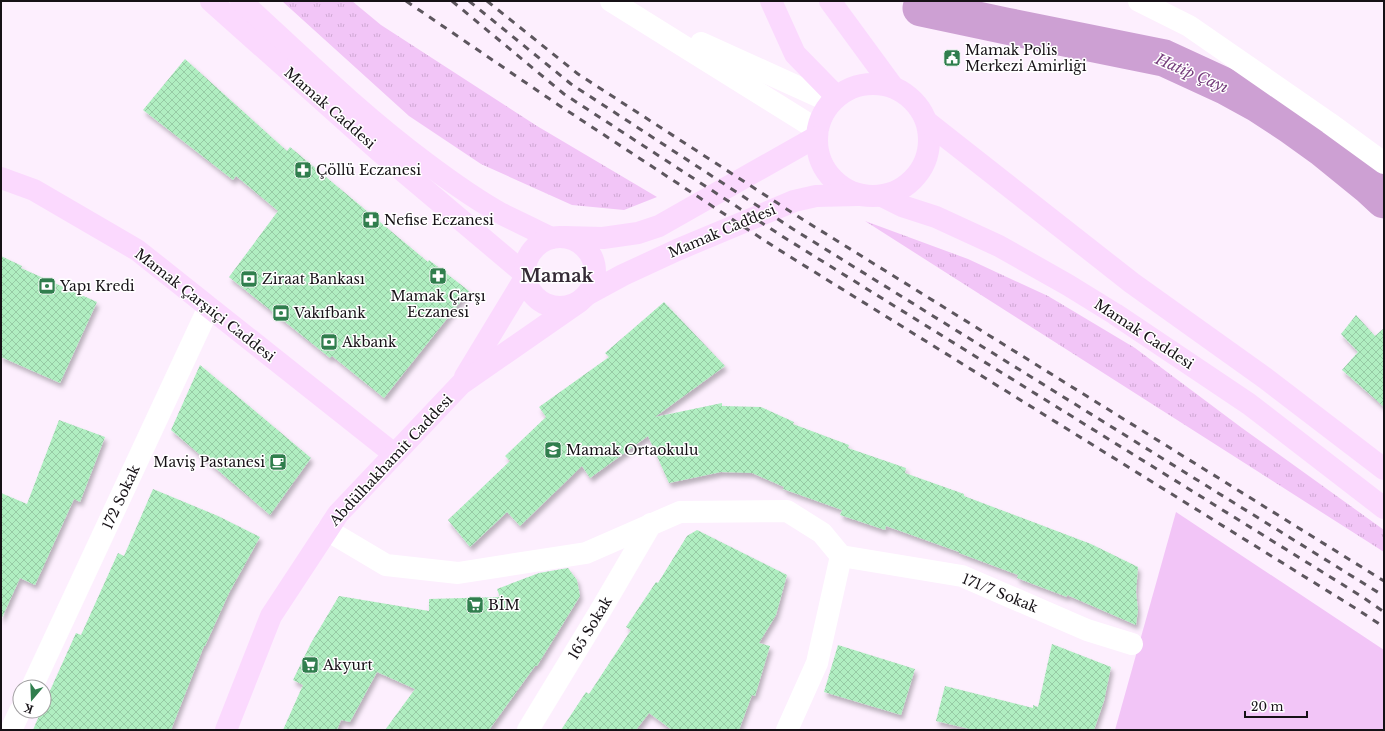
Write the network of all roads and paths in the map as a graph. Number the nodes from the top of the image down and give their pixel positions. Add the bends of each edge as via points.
1 (211, 1) edge
2 (241, 1) edge
3 (771, 1) edge
4 (830, 1) edge
5 (1139, 1) edge
6 (619, 6) edge
7 (893, 87) junction
8 (834, 99) junction
9 (927, 122) junction
10 (817, 134) junction
11 (1384, 163) edge
12 (1, 178) edge
13 (873, 196) junction
14 (558, 238) junction
15 (525, 276) junction
16 (583, 298) junction
17 (209, 307) junction
18 (461, 384) junction
19 (394, 454) junction
20 (1384, 469) edge
21 (1384, 508) edge
22 (651, 524) junction
23 (327, 530) junction
24 (840, 556) junction
25 (1132, 644) dead end
26 (36, 679) edge
27 (16, 719) edge
28 (11, 730) edge
29 (226, 730) edge
30 (528, 730) edge
31 (787, 730) edge

1 - 15 main road, Mamak Caddesi via 378,150
2 - 14 main road, Mamak Caddesi via 390,136 449,180 502,214
3 - 8 main road via 796,54
4 - 7 main road
5 - 11 street via 1189,26
6 - 8 street
6 - 10 street
7 - 8 main road via 860,85 844,91
7 - 9 main road via 916,103
8 - 10 main road via 821,118
9 - 13 main road via 930,138 928,154 922,168 912,181 899,190
9 - 20 main road via 1132,283 1265,378
10 - 13 main road via 818,151 824,167 833,180 847,190
10 - 14 main road, Mamak Caddesi via 659,226 638,233 604,238
12 - 17 main road, Mamak Çarşıiçi Caddesi via 34,190 137,250
13 - 16 main road, Mamak Caddesi via 816,196 794,201 622,275
13 - 21 main road, Mamak Caddesi via 936,217 999,246 1068,285 1249,404
14 - 15 main road via 542,242 534,248 524,267
14 - 16 main road via 576,241 586,248 592,259 594,283
15 - 16 main road via 528,289 545,305 556,308 568,307
15 - 18 main road
16 - 18 main road
17 - 19 main road, Mamak Çarşıiçi Caddesi
17 - 26 street, 172 Sokak
18 - 19 main road, Abdülhakhamit Caddesi
19 - 23 main road, Abdülhakhamit Caddesi via 338,514
22 - 23 street via 586,553 458,573 386,566
22 - 24 street via 680,512 788,512 822,533
22 - 30 street, 165 Sokak
23 - 29 main road, Abdülhakhamit Caddesi via 271,616
24 - 25 street, 171/7 Sokak via 962,576 1087,630
24 - 31 street via 817,663
27 - 28 street

